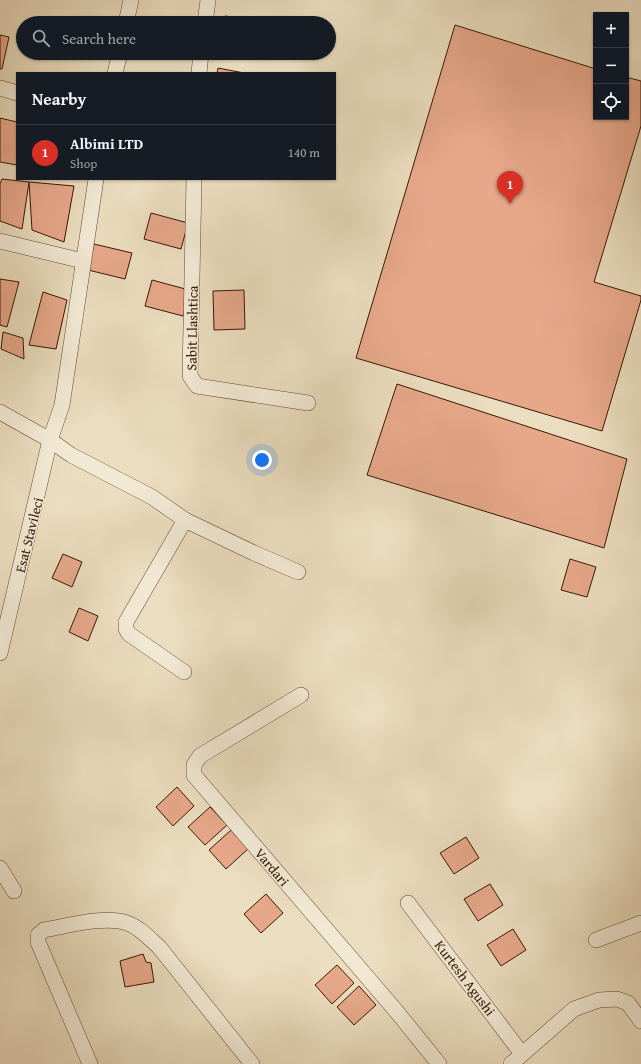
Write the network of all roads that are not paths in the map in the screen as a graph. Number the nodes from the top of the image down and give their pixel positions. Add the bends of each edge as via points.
1 (130, 0) edge
2 (208, 0) edge
3 (127, 16) edge
4 (206, 16) edge
5 (119, 60) edge
6 (200, 60) edge
7 (116, 72) edge
8 (199, 72) edge
9 (0, 88) edge
10 (16, 93) edge
11 (96, 180) edge
12 (194, 180) edge
13 (0, 241) edge
14 (83, 261) junction
15 (308, 403) dead end
16 (0, 412) edge
17 (50, 440) junction
18 (185, 520) junction
19 (298, 572) dead end
20 (0, 654) edge
21 (184, 672) dead end
22 (300, 695) dead end
23 (0, 868) edge
24 (14, 891) dead end
25 (408, 902) dead end
26 (641, 923) edge
27 (596, 940) dead end
28 (641, 1021) edge
29 (516, 1059) edge
30 (90, 1064) edge
31 (252, 1064) edge
32 (439, 1064) edge

1 - 3 street
2 - 4 street
5 - 7 street
6 - 8 street
9 - 10 street
11 - 14 street, Esat Stavileci
12 - 15 street, Sabit Llashtica via 190,376 197,386
13 - 14 street
14 - 17 street, Esat Stavileci via 62,405
16 - 17 street
17 - 18 street via 71,455 152,497
17 - 20 street, Esat Stavileci
18 - 19 street
18 - 21 street via 126,622 129,634
22 - 32 street, Vardari via 200,756 194,765 194,775
23 - 24 street
25 - 29 street, Kurtesh Agushi
26 - 27 street
28 - 29 street, Kurtesh Agushi via 628,1003 617,999 598,1000 574,1009
30 - 31 street via 38,942 38,935 44,930 112,919 128,923 143,932 159,947

